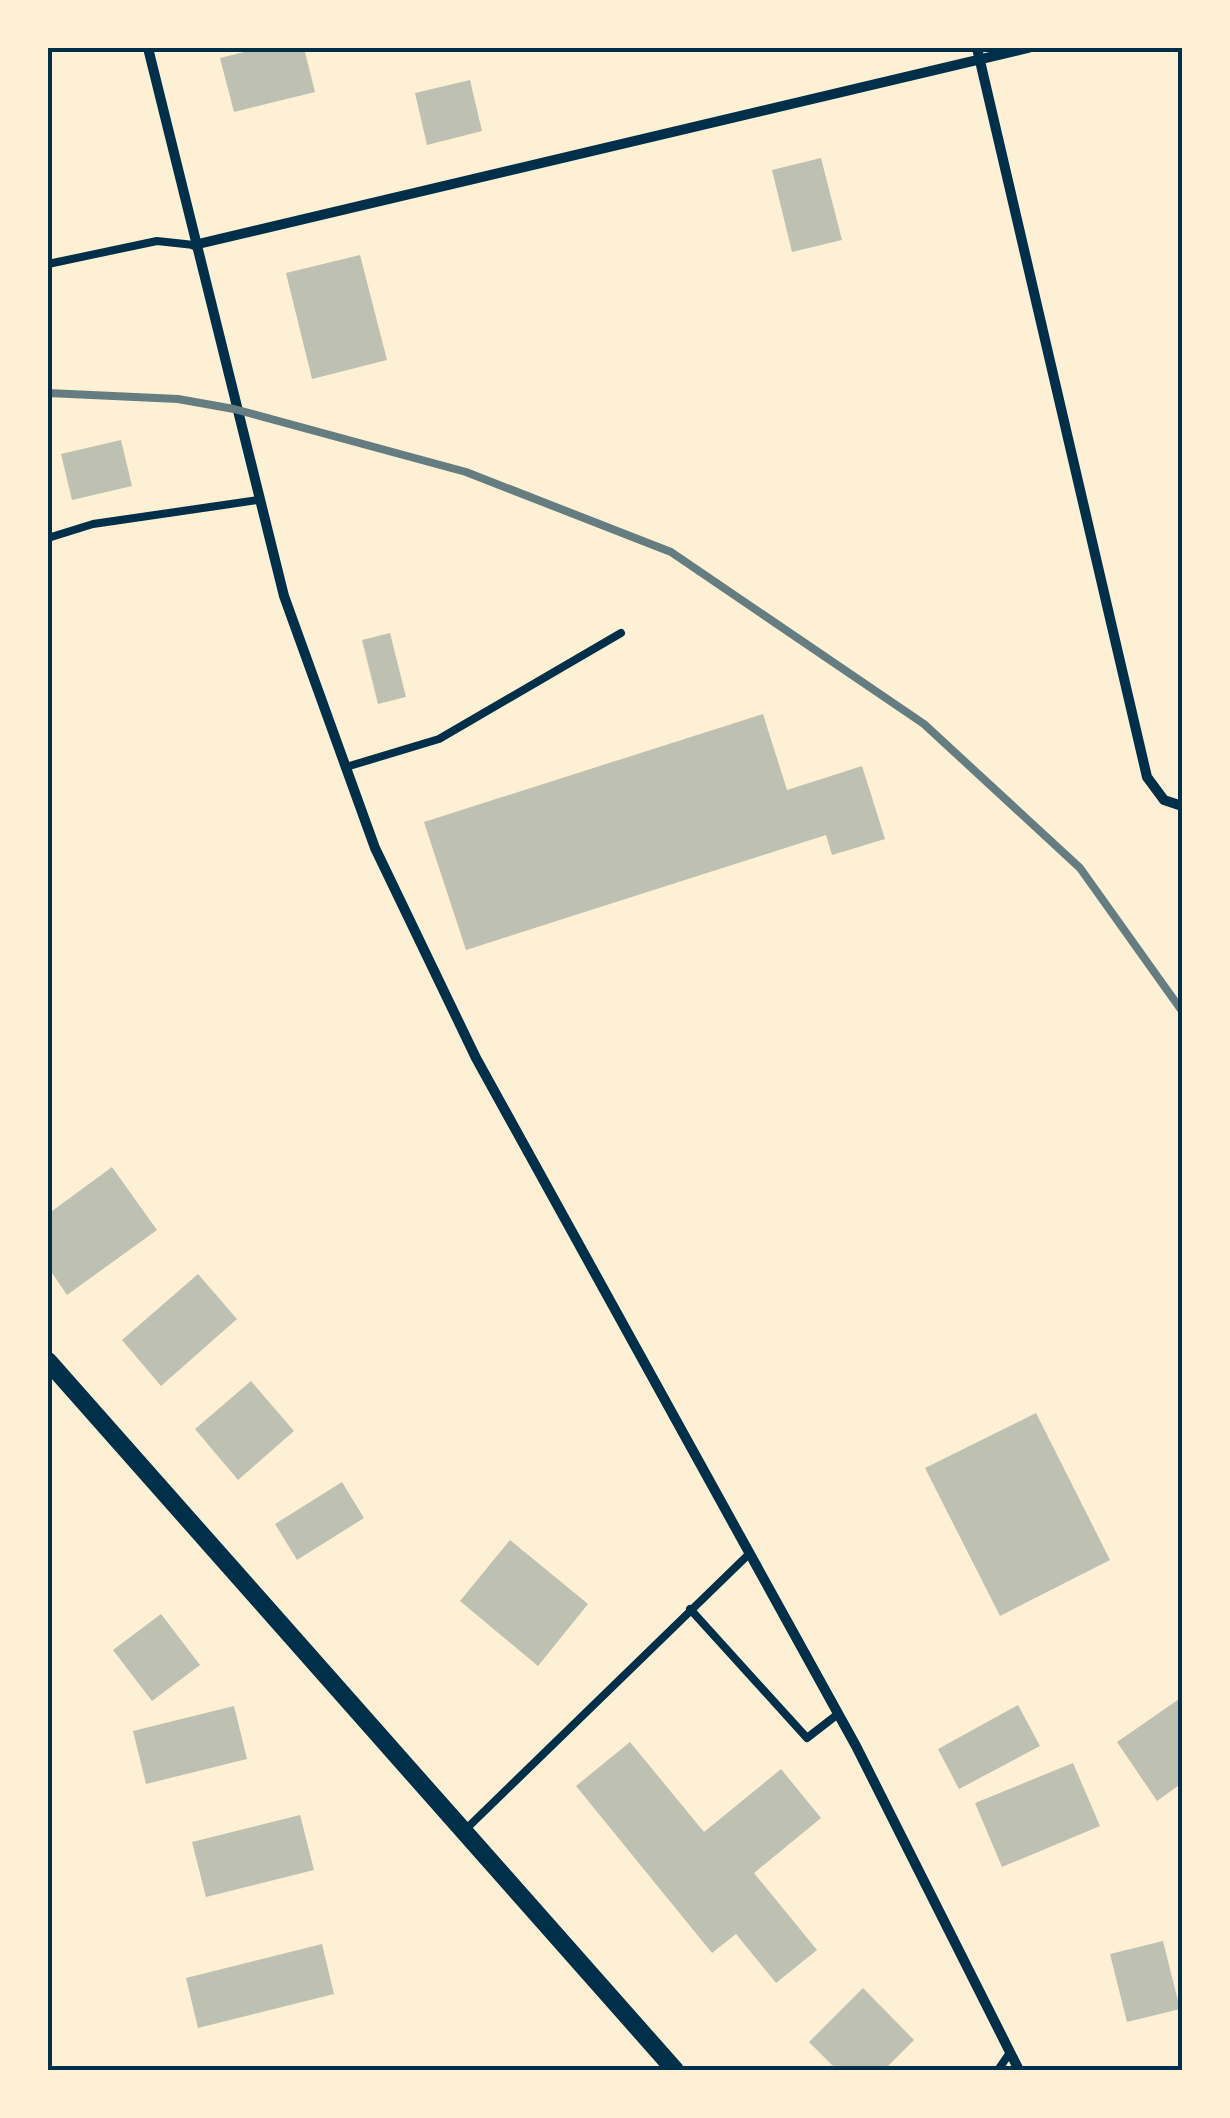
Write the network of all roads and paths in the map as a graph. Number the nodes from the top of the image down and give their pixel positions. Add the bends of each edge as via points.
1 (148, 48) edge
2 (1028, 48) edge
3 (978, 53) edge
4 (194, 246) junction
5 (48, 264) edge
6 (258, 500) junction
7 (48, 538) edge
8 (621, 633) dead end
9 (346, 768) junction
10 (1182, 806) edge
11 (48, 1361) edge
12 (750, 1553) junction
13 (690, 1609) junction
14 (838, 1714) junction
15 (464, 1831) junction
16 (1009, 2054) junction
17 (675, 2070) edge
18 (998, 2070) edge
19 (1019, 2070) edge

1 - 4 street
2 - 3 street
3 - 4 street
3 - 10 street via 1147,777 1164,800
4 - 5 lane via 157,241
4 - 6 street
6 - 7 lane via 93,524
6 - 9 street via 284,596
8 - 9 lane via 439,740
9 - 12 street via 376,848 476,1058
11 - 15 street
12 - 13 lane
12 - 14 street
13 - 14 lane via 807,1738
13 - 15 lane
14 - 16 street
15 - 17 street
16 - 18 lane
16 - 19 street

